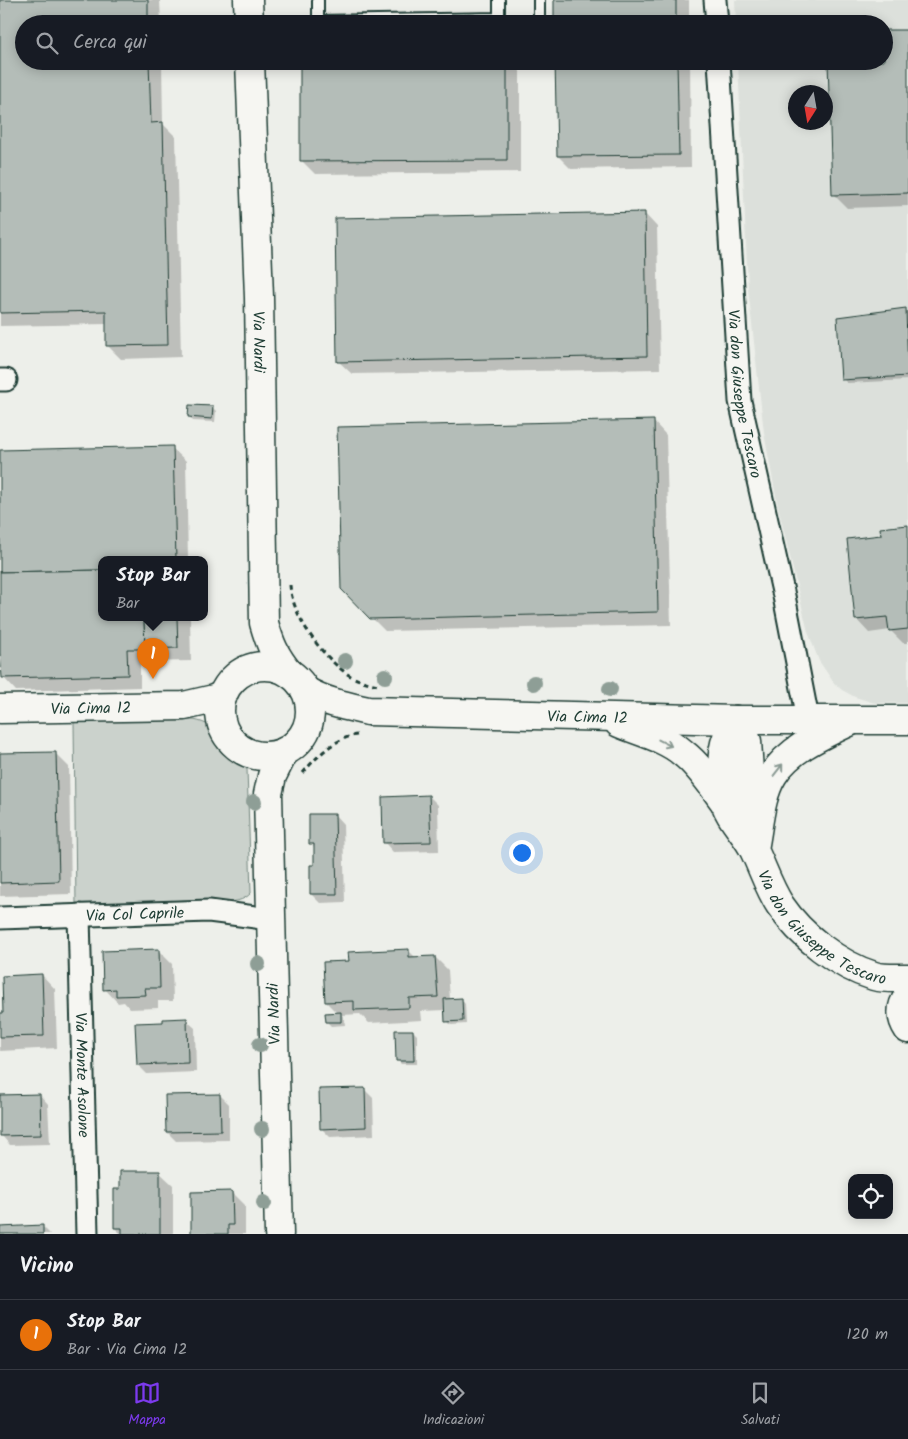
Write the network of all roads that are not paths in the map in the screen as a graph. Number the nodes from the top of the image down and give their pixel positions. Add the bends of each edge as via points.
1 (248, 0) edge
2 (318, 0) edge
3 (498, 0) edge
4 (539, 0) edge
5 (715, 0) edge
6 (249, 15) edge
7 (318, 15) edge
8 (499, 15) edge
9 (539, 15) edge
10 (716, 15) edge
11 (250, 70) edge
12 (720, 70) edge
13 (264, 623) junction
14 (243, 672) junction
15 (297, 682) junction
16 (223, 695) junction
17 (184, 706) junction
18 (0, 709) edge
19 (604, 717) junction
20 (808, 719) junction
21 (736, 720) junction
22 (908, 720) edge
23 (852, 721) junction
24 (365, 723) junction
25 (222, 725) junction
26 (304, 734) junction
27 (248, 752) junction
28 (284, 752) junction
29 (268, 794) junction
30 (726, 804) junction
31 (754, 849) junction
32 (79, 916) junction
33 (0, 918) edge
34 (270, 919) junction
35 (908, 978) edge
36 (908, 997) edge
37 (908, 1029) edge
38 (87, 1234) edge
39 (279, 1234) edge

1 - 6 main road
2 - 7 lane
3 - 8 lane
4 - 9 lane
5 - 10 street
11 - 13 main road, Via Nardi via 259,297
12 - 20 street, Via don Giuseppe Tescaro via 740,401
13 - 14 main road
13 - 15 main road via 278,659
14 - 15 main road via 270,666
14 - 16 main road via 232,680
15 - 24 main road via 319,699
15 - 26 main road via 310,714
16 - 17 main road
16 - 25 main road
17 - 18 main road, Via Cima 12
17 - 25 main road via 201,710
19 - 21 main road, Via Cima 12
19 - 24 main road, Via Cima 12
19 -> 30 main road via 683,752
20 - 21 main road, Via Cima 12
20 - 23 main road, Via Cima 12
21 - 30 main road, Via don Giuseppe Tescaro via 724,744 722,770
21 - 31 main road, Via don Giuseppe Tescaro via 747,740
22 - 23 main road, Via Cima 12
31 -> 23 main road, Via don Giuseppe Tescaro via 767,788 779,767 814,739
24 - 26 main road via 337,718
25 - 27 main road via 233,742
26 - 28 main road
27 - 28 main road via 264,756
27 - 29 main road via 263,776
28 - 29 main road via 272,776
29 - 34 main road, Via Nardi
30 - 31 main road, Via don Giuseppe Tescaro
31 - 35 main road, Via don Giuseppe Tescaro via 780,905 809,937 838,959 864,972 874,976
32 - 33 street, Via Col Caprile
32 - 34 street, Via Col Caprile via 209,911
32 - 38 street, Via Monte Asolone
34 - 39 main road, Via Nardi
36 - 37 main road via 902,1010 903,1022

